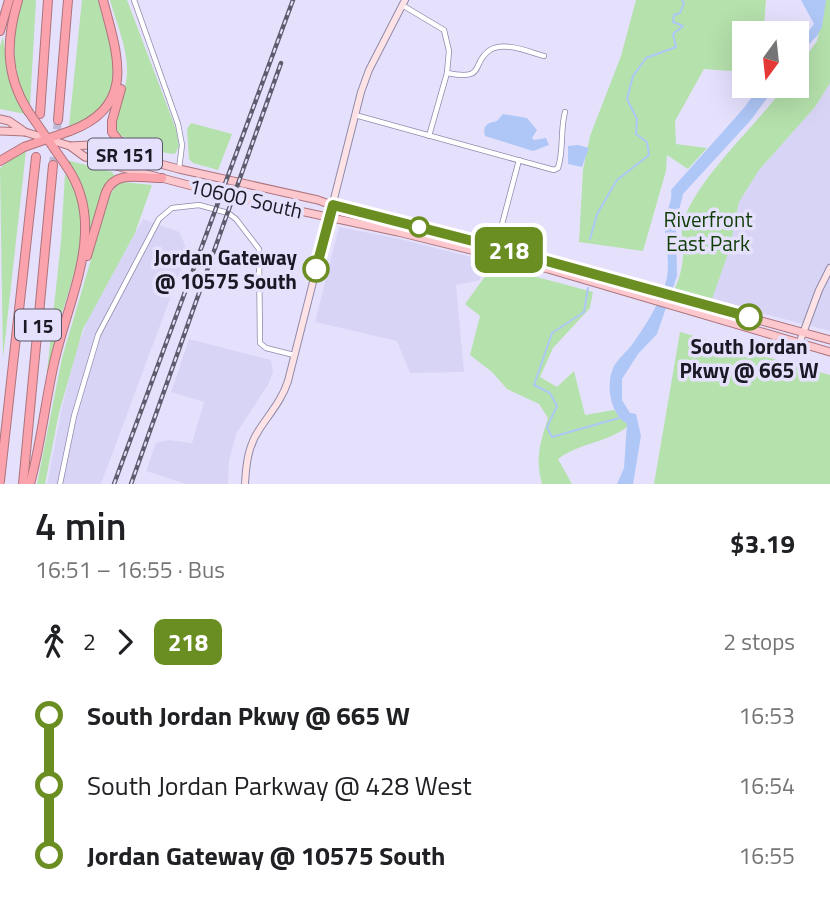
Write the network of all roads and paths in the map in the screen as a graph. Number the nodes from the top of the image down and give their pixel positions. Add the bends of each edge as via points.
1 (9, 0) edge
2 (18, 0) edge
3 (48, 0) edge
4 (68, 0) edge
5 (103, 0) edge
6 (134, 0) edge
7 (403, 3) edge
8 (0, 31) edge
9 (114, 41) junction
10 (544, 56) dead end
11 (447, 73) junction
12 (565, 112) dead end
13 (40, 114) dead end
14 (355, 116) junction
15 (0, 119) edge
16 (58, 120) tunnel mouth
17 (0, 131) edge
18 (26, 132) junction
19 (429, 136) junction
20 (47, 138) junction
21 (70, 146) junction
22 (36, 156) dead end
23 (142, 159) junction
24 (519, 160) junction
25 (0, 162) edge
26 (53, 165) tunnel mouth
27 (179, 169) junction
28 (162, 178) junction
29 (333, 205) junction
30 (330, 216) junction
31 (496, 247) junction
32 (830, 268) edge
33 (69, 305) junction
34 (803, 332) junction
35 (830, 340) edge
36 (799, 344) junction
37 (830, 352) edge
38 (294, 355) junction
39 (0, 481) edge
40 (23, 484) edge
41 (30, 484) edge
42 (60, 484) edge
43 (245, 484) edge

1 - 8 highway
2 - 20 highway, bridge via 10,28 14,83
3 - 13 highway
4 - 16 highway
5 - 9 highway
6 - 27 street via 178,124 182,145
7 - 11 street via 444,30 449,51
7 - 14 main road via 369,70
9 - 20 highway, bridge via 119,74 112,98 98,116
9 - 23 highway via 123,72 112,130 118,141
10 - 11 street via 499,48 490,50 472,73
11 - 19 street
12 - 24 street via 558,168
14 - 19 street
14 - 29 main road
15 - 18 main road, 10600 South
17 - 18 main road, 10600 South
18 - 20 main road, 10600 South, bridge
19 - 24 street
20 - 21 main road, 10600 South / SR 151, bridge
20 - 25 highway, bridge
20 - 33 highway, bridge via 81,197 86,230
21 - 23 main road, 10600 South / SR 151 via 89,145
21 - 28 main road, 10600 South / SR 151 via 85,157
22 - 39 highway, I 15
23 - 27 main road, 10600 South / SR 151
24 - 31 street
26 - 40 highway, I 15
27 - 29 main road, 10600 South / SR 151
28 - 30 main road, 10600 South / SR 151
28 - 33 highway via 124,176 109,185
29 - 30 main road
29 - 31 main road, 10600 South / SR 151
30 - 36 main road, 10600 South / SR 151 via 548,269
30 - 38 main road
31 - 34 main road, 10600 South / SR 151
32 - 34 main road
33 - 41 highway
34 - 35 main road, 10600 South / SR 151
34 - 36 main road
36 - 37 main road, 10600 South / SR 151
38 - 42 street via 260,343 259,249 236,219 203,206 167,211 98,335
38 - 43 main road via 283,395 250,449

